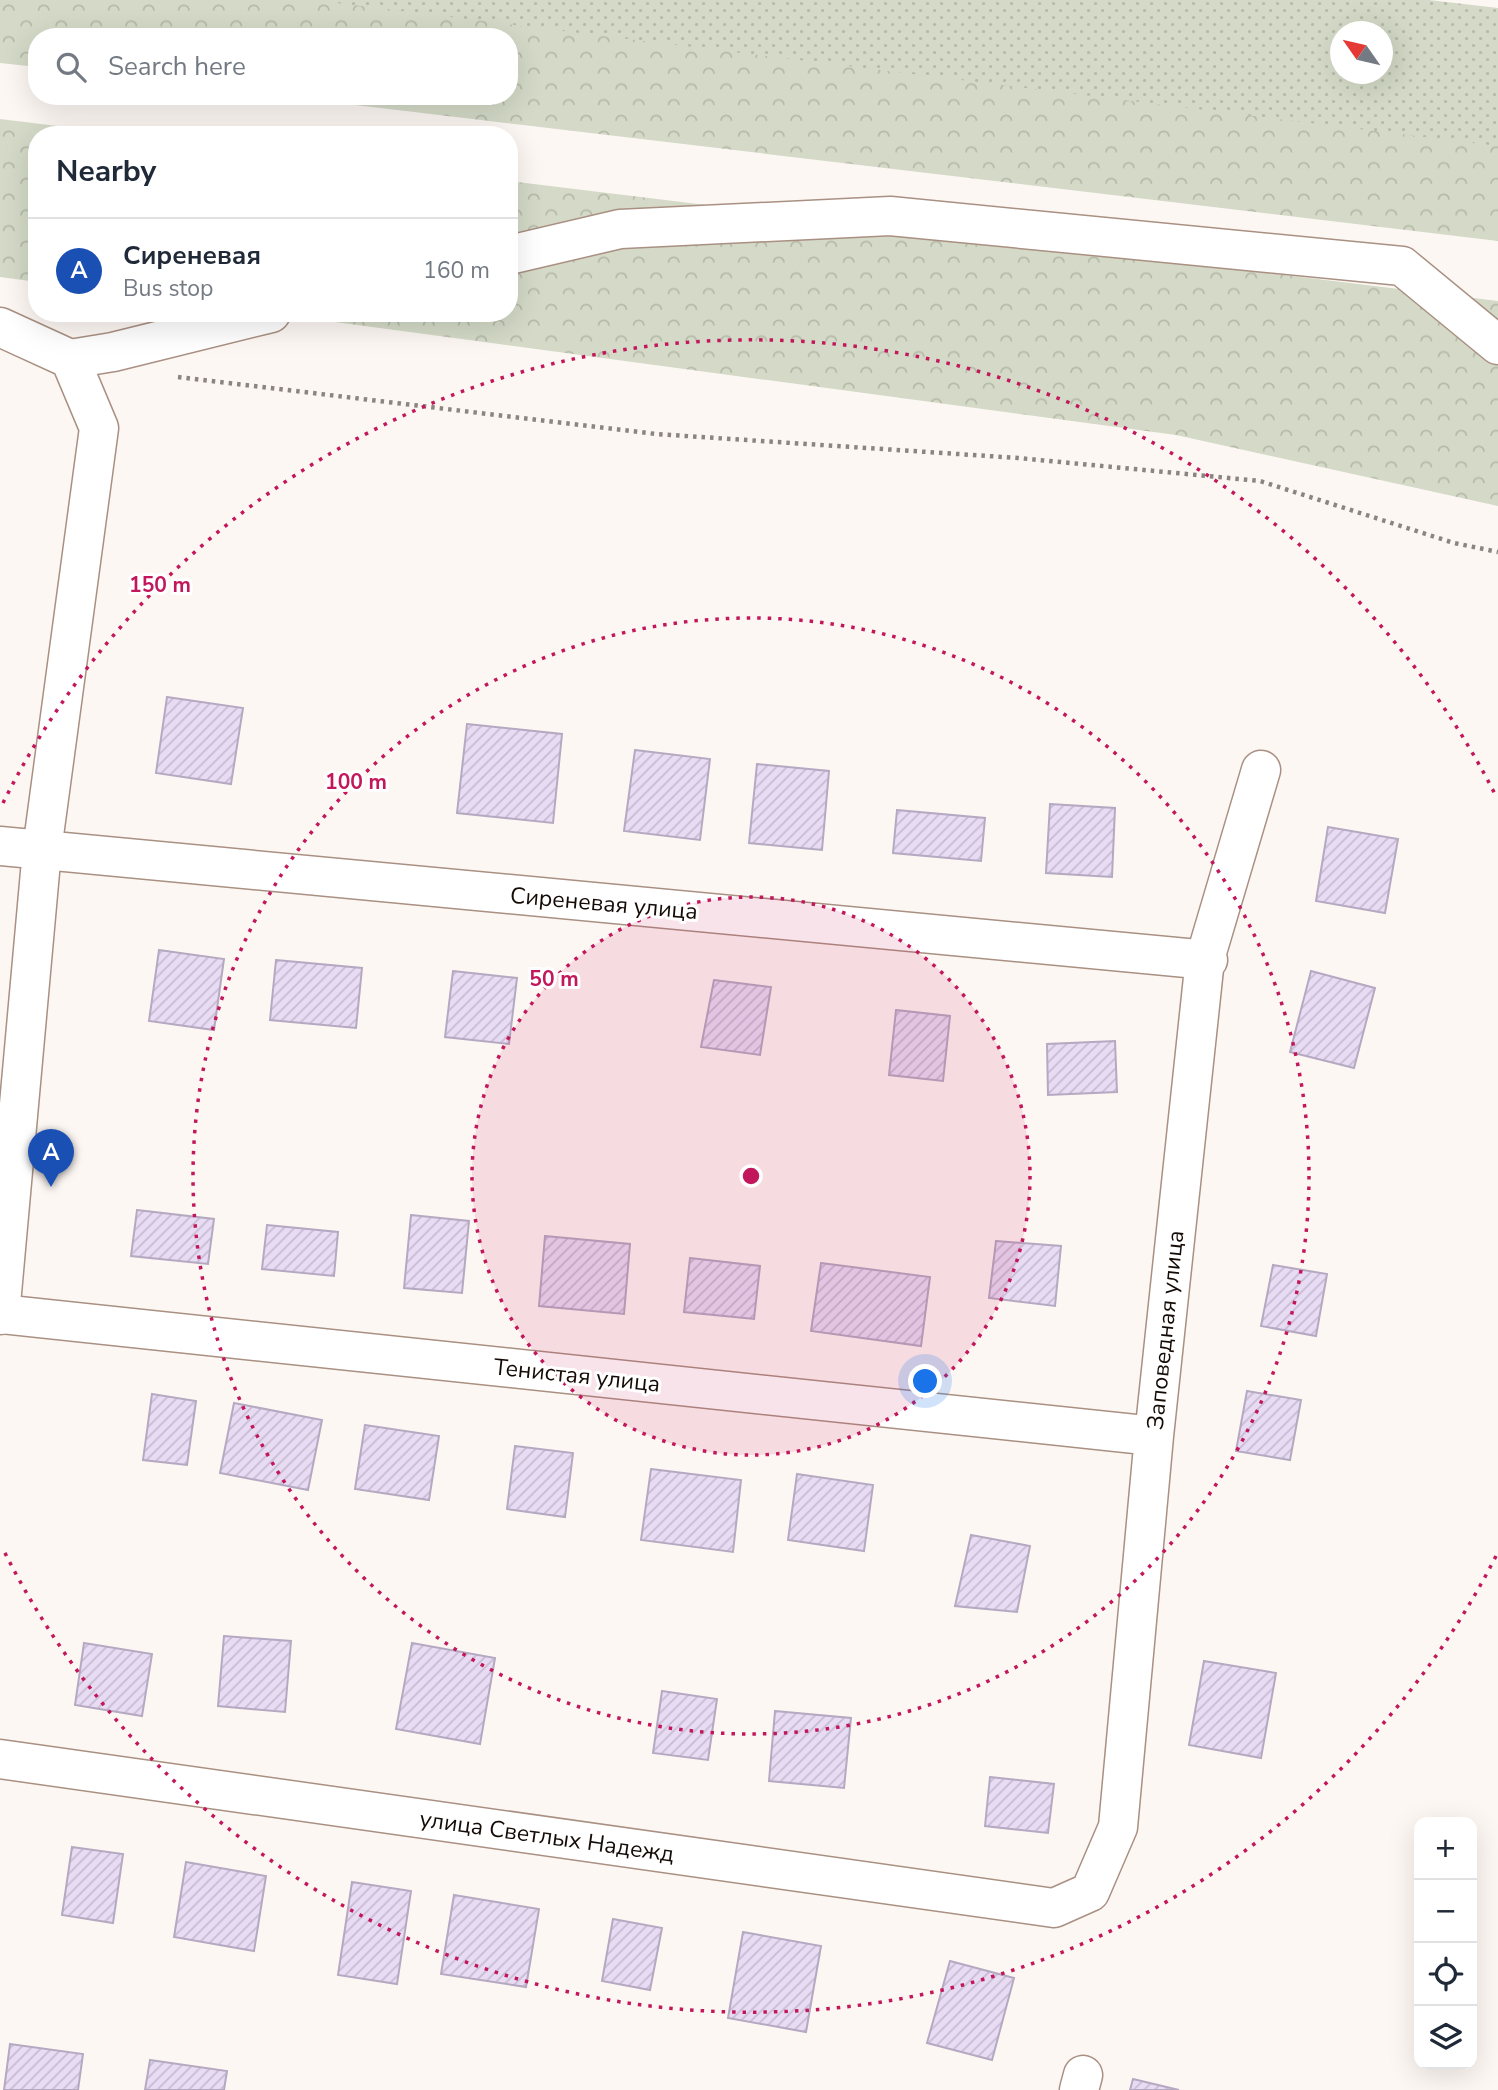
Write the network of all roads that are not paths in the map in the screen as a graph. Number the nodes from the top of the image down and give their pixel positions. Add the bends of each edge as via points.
1 (518, 254) edge
2 (235, 322) edge
3 (0, 327) edge
4 (1498, 345) edge
5 (70, 359) junction
6 (1261, 770) dead end
7 (0, 846) edge
8 (42, 850) junction
9 (1207, 959) junction
10 (0, 1315) edge
11 (1154, 1436) junction
12 (0, 1759) edge
13 (1090, 1892) joint

1 - 4 street via 620,229 890,216 1402,266
2 - 5 street
3 - 5 street
5 - 8 street via 99,428
6 - 9 street, Заповедная улица
7 - 8 street, Сиреневая улица
8 - 9 street, Сиреневая улица
8 - 10 street
9 - 11 street, Заповедная улица
10 - 11 street, Тенистая улица
11 - 13 street, Заповедная улица via 1118,1827
12 - 13 street, улица Светлых Надежд via 1054,1909

